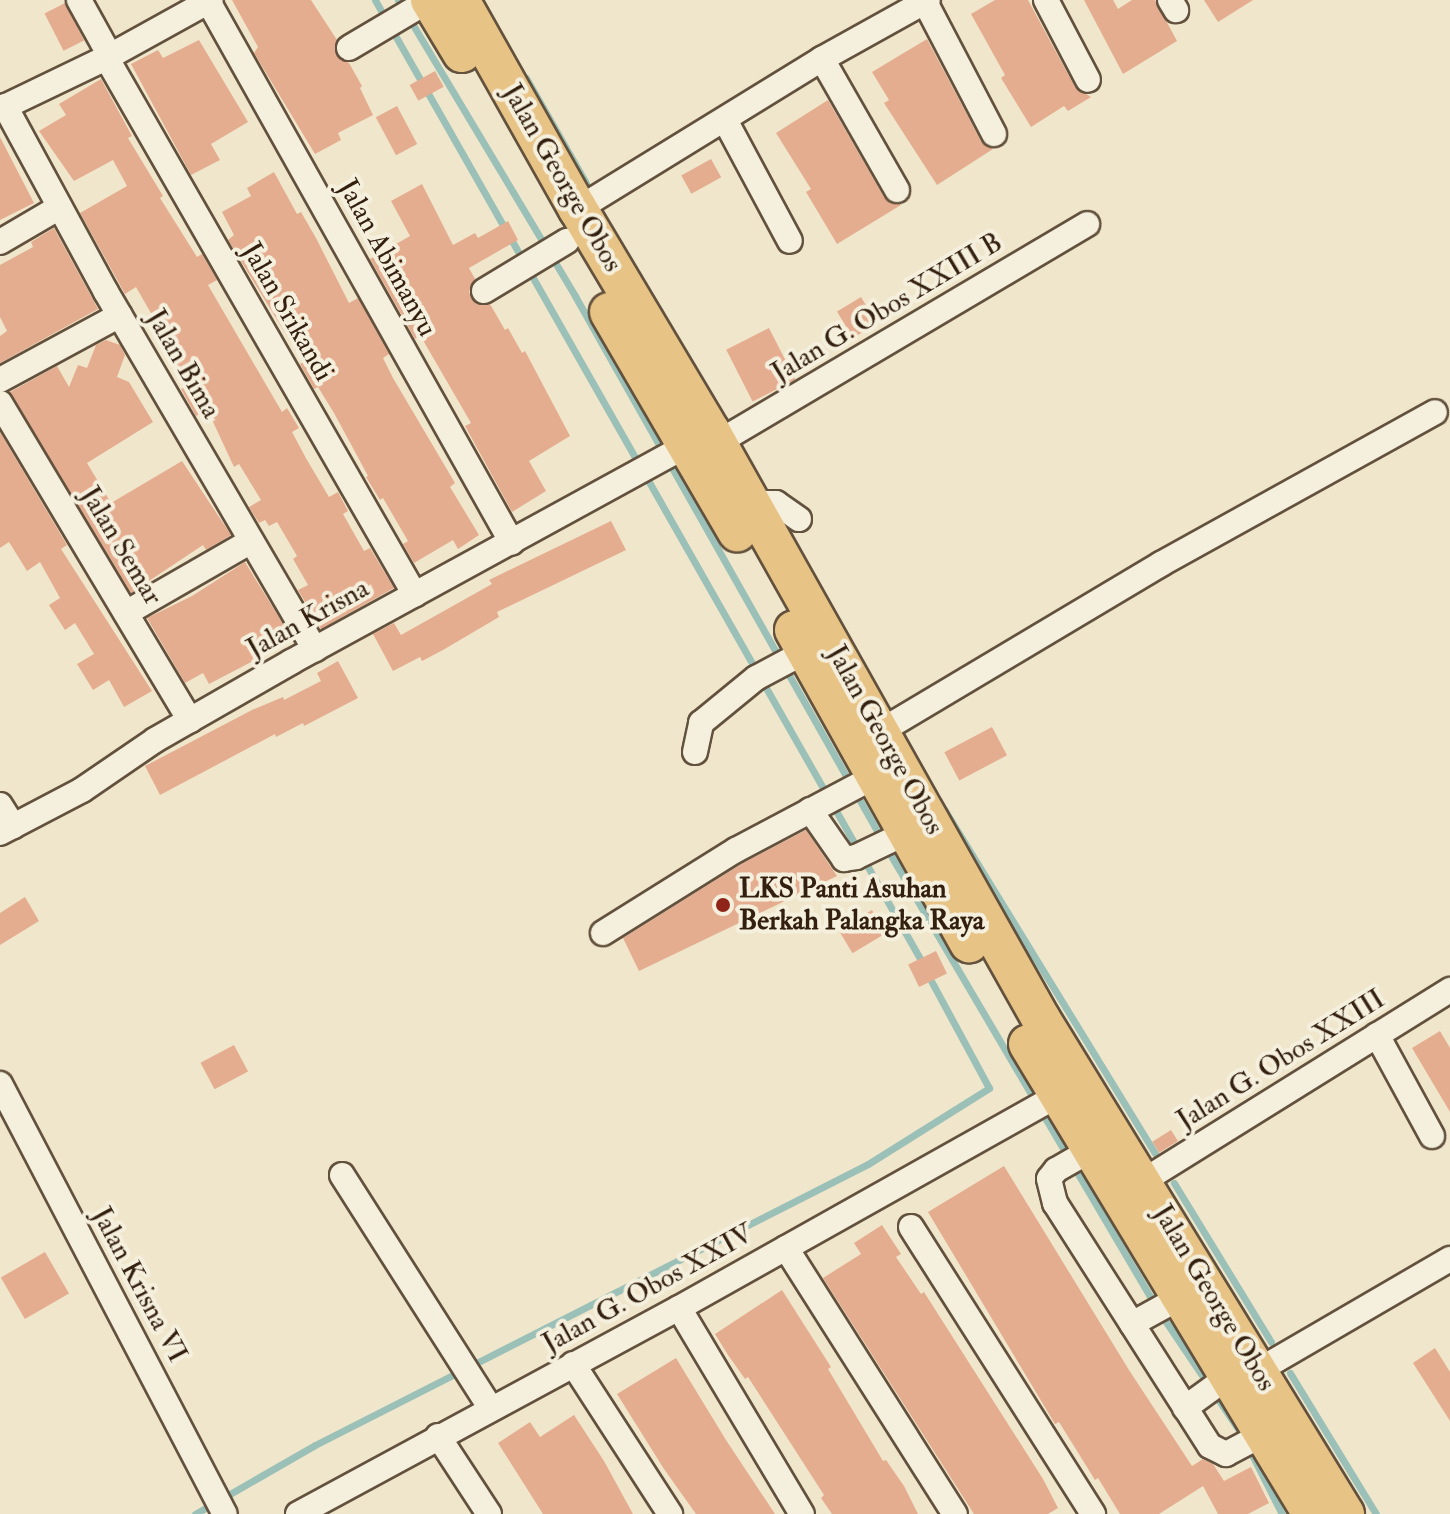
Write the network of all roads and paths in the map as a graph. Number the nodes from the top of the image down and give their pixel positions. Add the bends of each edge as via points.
1 (79, 0) edge
2 (460, 0) edge
3 (1046, 0) edge
4 (210, 1) edge
5 (926, 1) edge
6 (419, 6) edge
7 (349, 48) dead end
8 (108, 56) junction
9 (822, 59) junction
10 (1088, 80) dead end
11 (2, 108) edge
12 (725, 120) junction
13 (994, 134) dead end
14 (897, 190) dead end
15 (60, 207) junction
16 (1087, 224) dead end
17 (561, 238) junction
18 (790, 241) dead end
19 (0, 242) edge
20 (484, 291) dead end
21 (120, 315) junction
22 (0, 380) edge
23 (0, 403) edge
24 (1435, 412) dead end
25 (698, 443) junction
26 (651, 467) joint
27 (751, 503) junction
28 (799, 519) dead end
29 (251, 541) junction
30 (512, 543) junction
31 (415, 595) junction
32 (126, 613) junction
33 (315, 649) junction
34 (791, 660) junction
35 (190, 720) junction
36 (881, 731) junction
37 (695, 752) dead end
38 (860, 784) junction
39 (810, 810) junction
40 (4, 822) edge
41 (890, 840) junction
42 (603, 933) dead end
43 (1450, 990) edge
44 (1377, 1035) junction
45 (0, 1084) edge
46 (1054, 1099) junction
47 (1432, 1136) dead end
48 (1078, 1157) junction
49 (342, 1175) dead end
50 (1143, 1181) junction
51 (911, 1227) dead end
52 (786, 1248) junction
53 (1450, 1259) edge
54 (679, 1308) junction
55 (1157, 1310) junction
56 (573, 1364) junction
57 (1218, 1387) junction
58 (491, 1409) junction
59 (438, 1436) junction
60 (1252, 1442) junction
61 (1319, 1509) edge
62 (225, 1514) edge
63 (298, 1514) edge
64 (489, 1514) edge
65 (670, 1514) edge
66 (802, 1514) edge
67 (955, 1514) edge
68 (1093, 1514) edge

1 - 8 street, Jalan Srikandi
2 - 17 main road, Jalan George Obos
3 - 10 street
4 - 8 street
4 - 30 street, Jalan Abimanyu
5 - 9 street
5 - 13 street
6 - 7 street
6 - 17 main road, Jalan George Obos
8 - 11 street
8 - 31 street, Jalan Srikandi
9 - 12 street
9 - 14 street
11 - 15 street, Jalan Bima
12 - 17 street
12 - 18 street
15 - 19 street
15 - 21 street, Jalan Bima
16 - 25 street, Jalan G. Obos XXIII B
17 - 20 street
17 - 25 main road, Jalan George Obos
21 - 22 street
21 - 29 street, Jalan Bima
23 - 32 street, Jalan Semar
24 - 36 street via 1161,564
25 - 26 street, Jalan G. Obos XXIII B
25 - 27 main road, Jalan George Obos
25 - 34 main road, Jalan George Obos
26 - 30 street, Jalan Krisna
27 - 28 street via 776,503
27 - 36 main road, Jalan George Obos
29 - 32 street
29 - 33 street, Jalan Bima
30 - 31 street, Jalan Krisna
31 - 33 street, Jalan Krisna
32 - 35 street, Jalan Semar
33 - 35 street, Jalan Krisna
34 - 37 street via 756,678 701,723
34 - 38 main road, Jalan George Obos
35 - 40 street, Jalan Krisna via 82,790
36 - 46 main road, Jalan George Obos via 1041,1019
38 - 39 street
38 - 41 main road, Jalan George Obos
39 - 41 street via 839,856 849,859
39 - 42 street
41 - 46 main road, Jalan George Obos
43 - 44 street, Jalan G. Obos XXIII
44 - 47 street
44 - 50 street, Jalan G. Obos XXIII
45 - 62 street, Jalan Krisna VI
46 - 48 main road, Jalan George Obos
46 - 50 main road, Jalan George Obos
46 - 52 street, Jalan G. Obos XXIV
48 - 55 main road, Jalan George Obos
48 - 55 street via 1049,1179 1055,1203
49 - 58 street
50 - 57 main road, Jalan George Obos
51 - 68 street
52 - 54 street, Jalan G. Obos XXIV
52 - 67 street
53 - 57 street
54 - 56 street, Jalan G. Obos XXIV
54 - 66 street
55 - 57 main road, Jalan George Obos
55 - 57 street
56 - 58 street, Jalan G. Obos XXIV
56 - 65 street
57 - 60 main road, Jalan George Obos
57 - 60 street via 1215,1451 1226,1454
57 - 61 main road, Jalan George Obos
58 - 59 street, Jalan G. Obos XXIV
59 - 63 street, Jalan G. Obos XXIV
59 - 64 street
60 - 61 main road, Jalan George Obos

